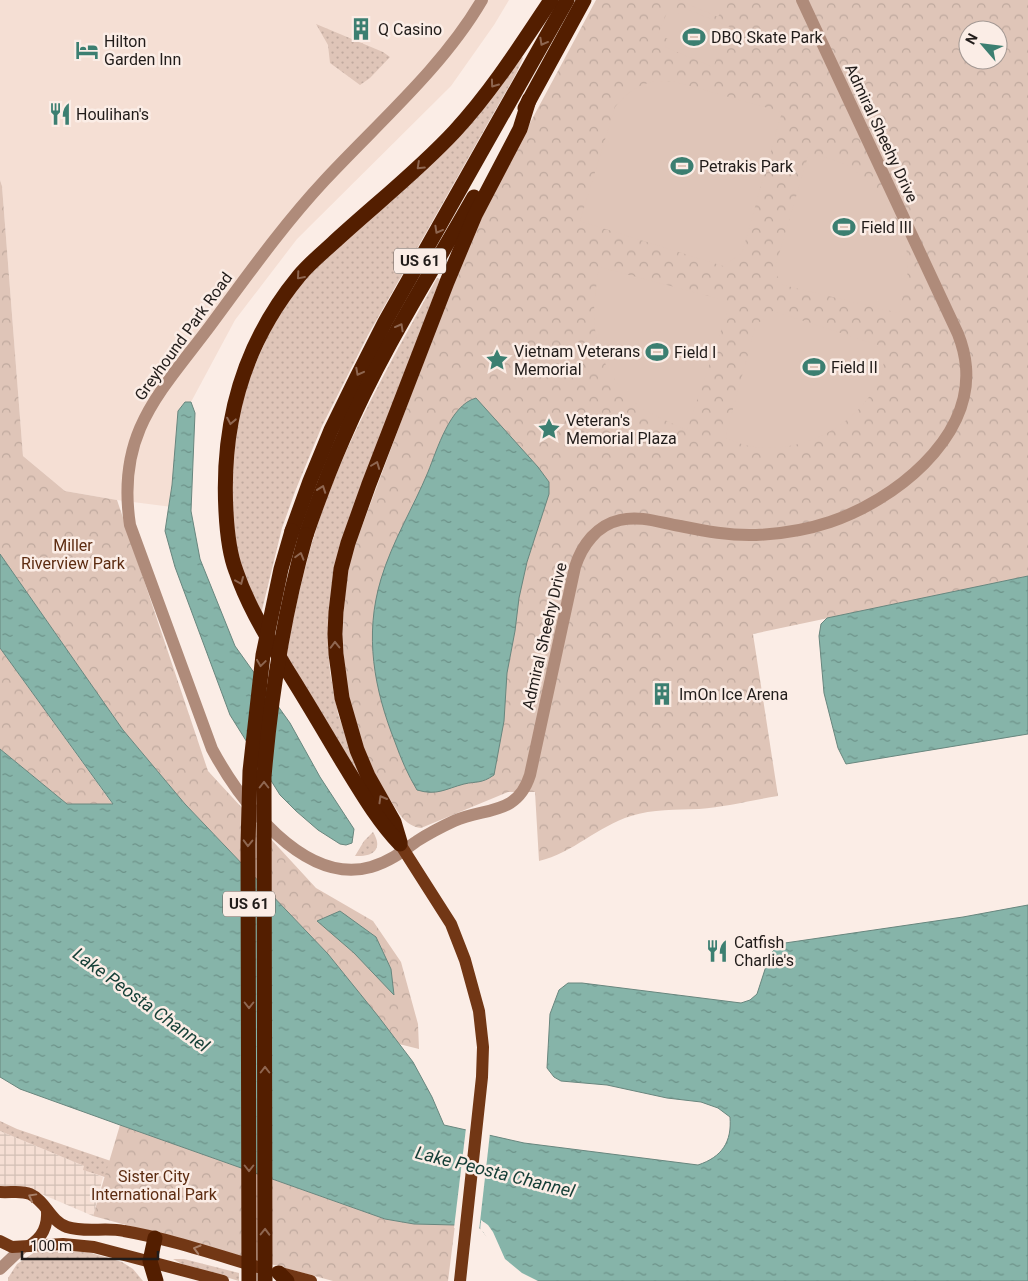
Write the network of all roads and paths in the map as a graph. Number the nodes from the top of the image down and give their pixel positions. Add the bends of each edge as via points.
1 (482, 0) edge
2 (551, 0) edge
3 (567, 0) edge
4 (584, 0) edge
5 (802, 0) edge
6 (529, 100) junction
7 (299, 533) junction
8 (403, 847) junction
9 (6, 1192) edge
10 (0, 1200) edge
11 (47, 1210) junction
12 (155, 1238) junction
13 (0, 1241) edge
14 (26, 1247) junction
15 (150, 1262) junction
16 (0, 1269) edge
17 (283, 1277) edge
18 (156, 1281) edge
19 (223, 1281) edge
20 (249, 1281) edge
21 (264, 1281) edge
22 (311, 1281) edge
23 (460, 1281) edge

1 - 8 street, Greyhound Park Road via 436,64 324,181 283,230 165,385 142,422 127,476 127,509 137,548 212,749 225,773 273,830 315,862 336,868 361,869 382,864
2 -> 8 highway via 480,103 454,132 300,274 282,298 244,373 227,440 224,482 227,525 235,569 249,603 352,776 385,828
3 -> 7 highway, US 61 via 356,377 310,481
4 - 6 highway, US 61
5 - 8 street, Admiral Sheehy Drive via 958,334 966,366 964,396 958,416 939,447 913,474 881,497 832,522 779,534 738,535 627,518 598,531 583,548 575,567 530,775 523,790 505,807 474,813 451,822
7 -> 6 highway, US 61 via 367,388
8 -> 6 highway via 394,822 357,750 342,698 336,654 336,604 348,543 369,484 447,282 475,215 520,129
7 -> 20 highway, US 61, bridge via 281,569 263,655 250,771
21 -> 7 highway, US 61, bridge via 264,777 270,709
8 - 23 main road via 451,924 479,1011 482,1077
9 - 10 main road
11 -> 9 main road via 30,1194
11 - 12 main road via 61,1224 69,1227 124,1230
11 - 14 main road via 45,1229 39,1239
12 - 15 highway
17 -> 12 main road
13 - 14 main road via 12,1247
14 - 15 main road via 77,1245
14 - 16 street
15 - 18 highway
15 - 19 main road
17 - 22 main road

